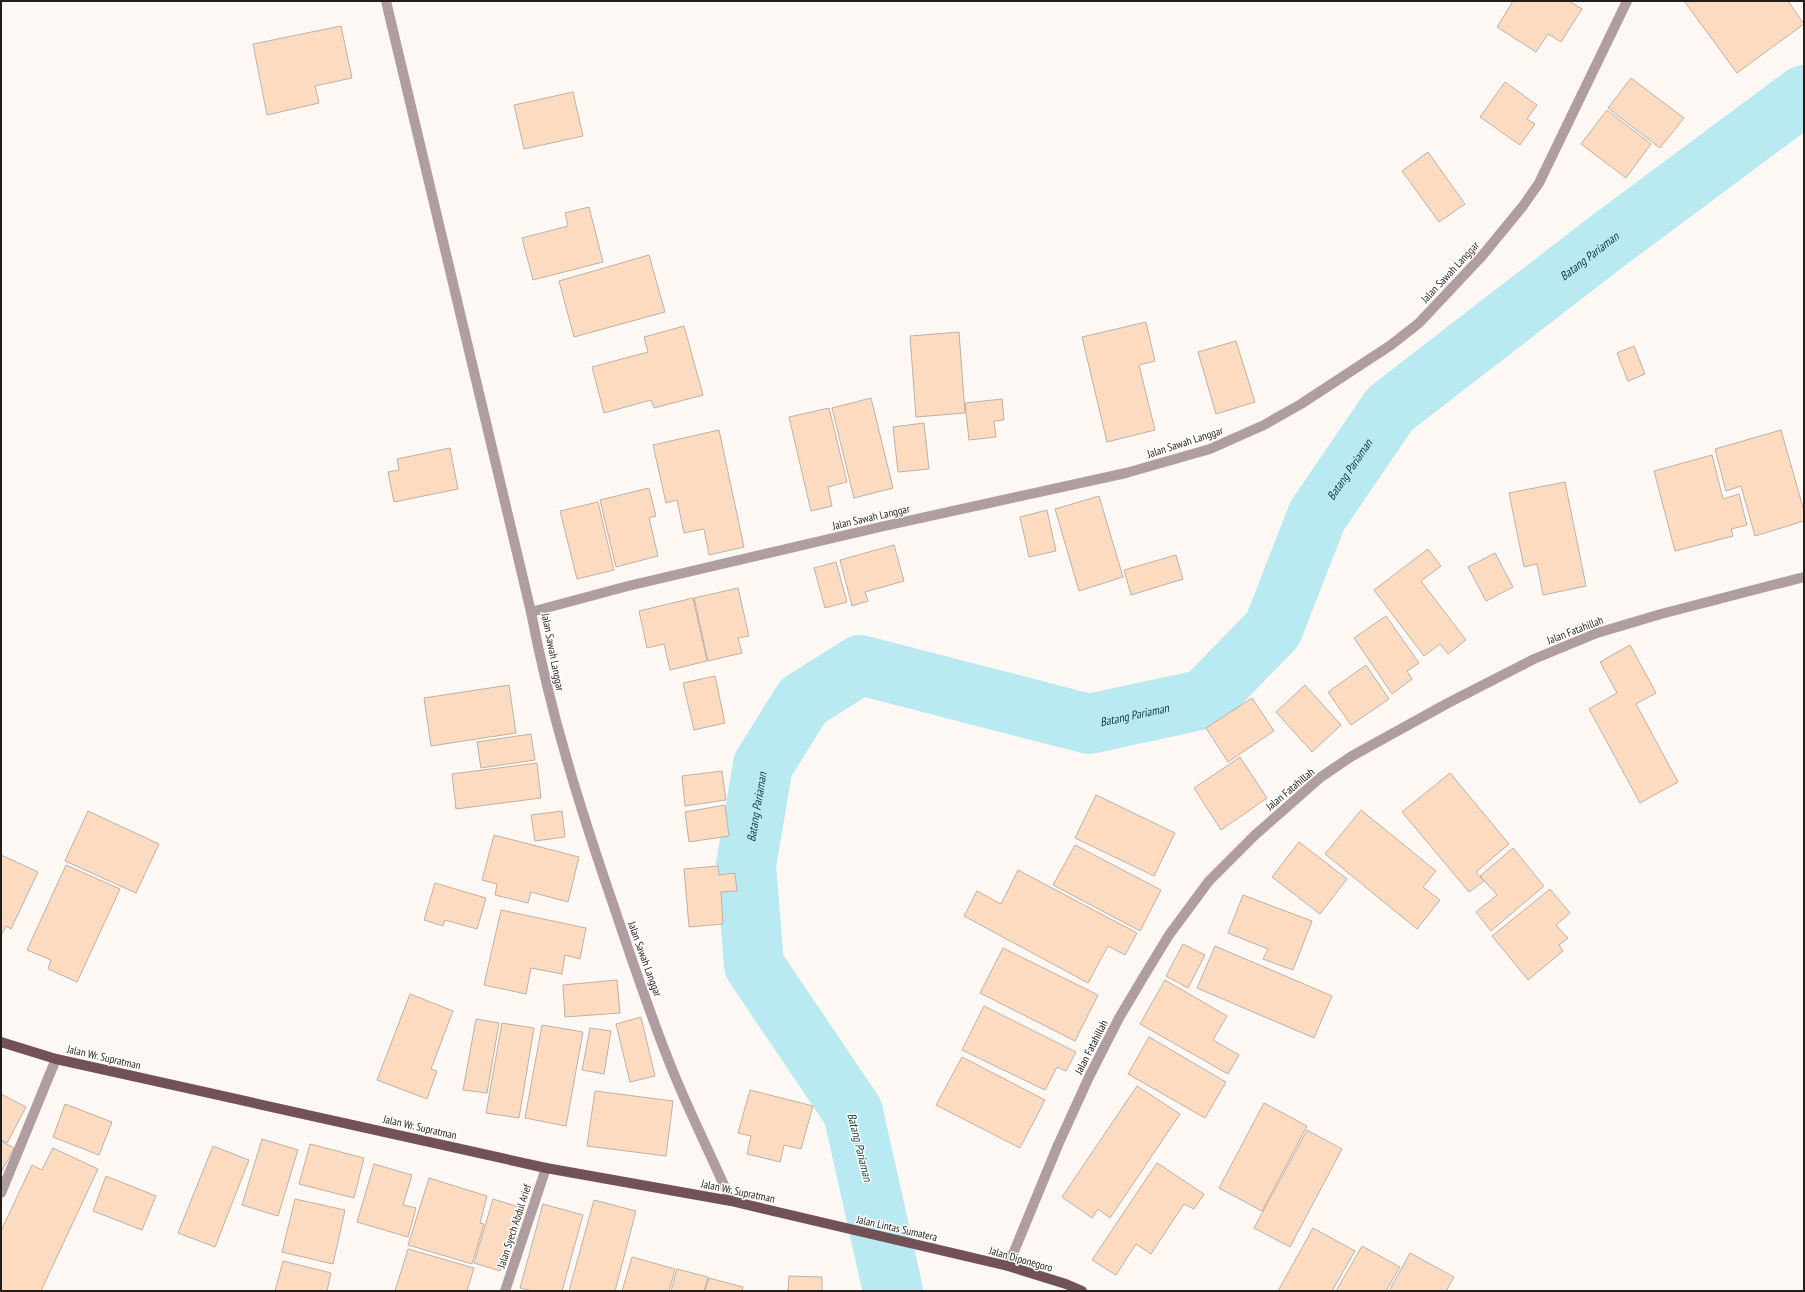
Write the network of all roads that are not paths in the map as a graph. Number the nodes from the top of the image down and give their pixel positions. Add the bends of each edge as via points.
1 (386, 1) edge
2 (1627, 1) edge
3 (1804, 578) edge
4 (531, 612) junction
5 (1, 1042) edge
6 (56, 1059) junction
7 (546, 1168) junction
8 (1, 1193) edge
9 (731, 1201) junction
10 (836, 1226) joint
11 (952, 1254) joint
12 (1008, 1266) junction
13 (505, 1291) edge
14 (1082, 1291) edge

1 - 4 street
2 - 4 street, Jalan Sawah Langgar via 1539,183 1482,256 1419,323 1391,345 1264,425 1210,449 1126,473 628,586
3 - 12 street, Jalan Fatahillah via 1668,612 1597,633 1534,659 1448,703 1352,756 1321,777 1255,835 1209,881 1169,935 1119,1018 1089,1077
4 - 9 street, Jalan Sawah Langgar via 551,704 600,867 672,1070
5 - 6 main road, Jalan Wr. Supratman
6 - 7 main road, Jalan Wr. Supratman
6 - 8 street
7 - 9 main road, Jalan Wr. Supratman
7 - 13 street, Jalan Syech Abdul Arief
9 - 10 main road, Jalan Wr. Supratman
10 - 11 main road, Jalan Lintas Sumatera
11 - 12 main road, Jalan Diponegoro
12 - 14 main road, Jalan Diponegoro

